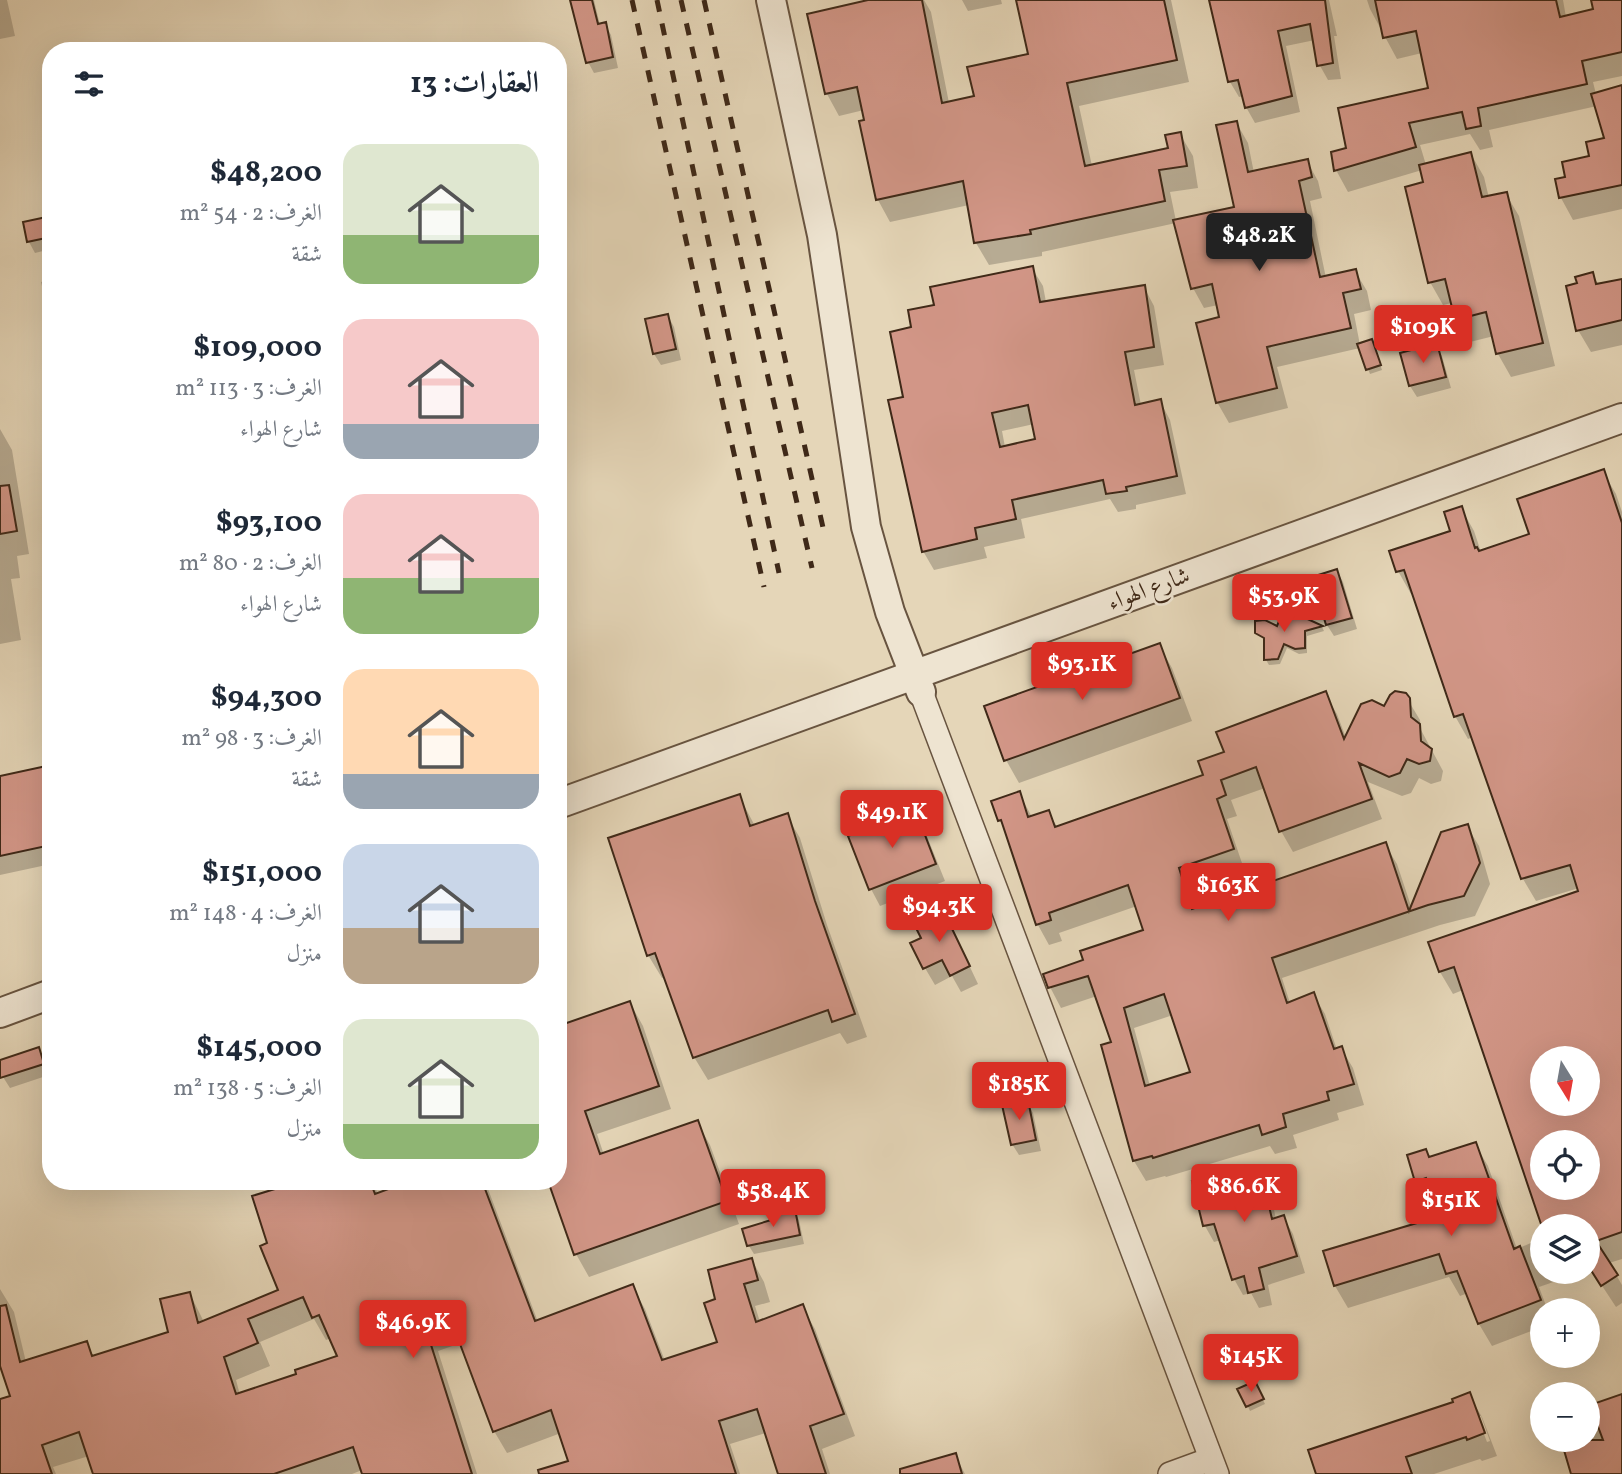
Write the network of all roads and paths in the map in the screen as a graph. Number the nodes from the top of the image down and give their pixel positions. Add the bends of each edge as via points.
1 (771, 0) edge
2 (1622, 418) edge
3 (918, 684) junction
4 (567, 801) edge
5 (42, 997) edge
6 (0, 1013) edge
7 (1214, 1466) edge
8 (1170, 1474) edge

1 - 3 street via 822,235 866,527 890,612
2 - 3 street, شارع الهواء
3 - 4 street, شارع الهواء
3 - 7 street
5 - 6 street
7 - 8 street

